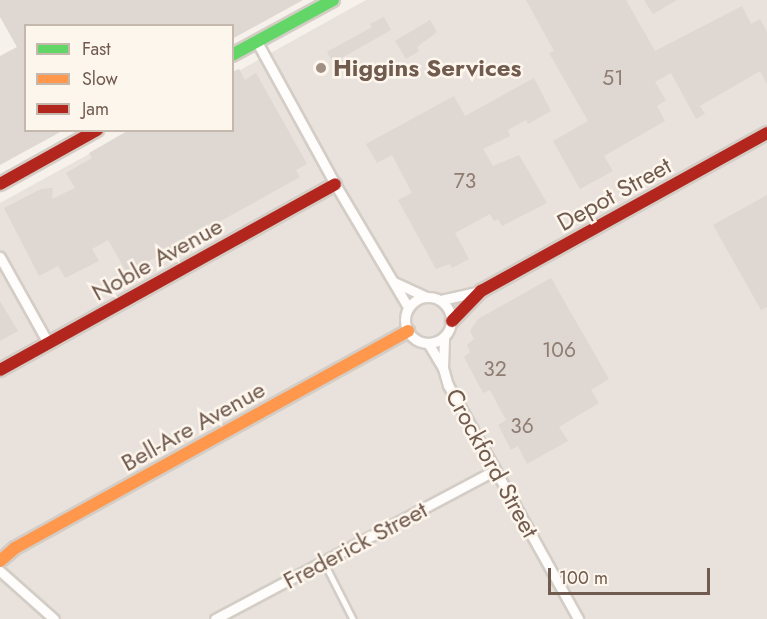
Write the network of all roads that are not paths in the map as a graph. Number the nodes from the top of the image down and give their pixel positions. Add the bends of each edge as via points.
1 (333, 0) edge
2 (256, 42) junction
3 (234, 54) edge
4 (93, 132) edge
5 (767, 133) edge
6 (0, 184) edge
7 (334, 184) junction
8 (0, 257) edge
9 (394, 282) junction
10 (482, 291) junction
11 (424, 296) junction
12 (441, 300) junction
13 (408, 307) junction
14 (452, 321) junction
15 (408, 331) junction
16 (444, 337) junction
17 (48, 343) junction
18 (428, 343) junction
19 (443, 368) junction
20 (0, 370) edge
21 (495, 470) junction
22 (0, 561) edge
23 (324, 562) junction
24 (0, 571) edge
25 (54, 619) edge
26 (215, 619) edge
27 (353, 619) edge
28 (578, 619) edge

1 - 2 street
2 - 3 street
2 - 7 street
4 - 6 street
5 - 10 street, Depot Street
7 - 9 street
7 - 17 street, Noble Avenue
8 - 17 street
9 - 11 street
9 - 13 street
10 - 12 street, Depot Street
10 - 14 street, Depot Street
11 - 12 street
11 - 13 street
12 - 14 street
13 - 15 street
14 - 16 street
15 - 18 street via 416,340
15 - 22 street, Bell-Are Avenue via 15,548
16 - 18 street
16 - 19 street, Crockford Street
17 - 20 street, Noble Avenue
18 - 19 street, Crockford Street
19 - 21 street, Crockford Street via 448,385
21 - 23 street, Frederick Street
21 - 28 street, Crockford Street
23 - 26 street, Frederick Street
23 - 27 lane
24 - 25 street

